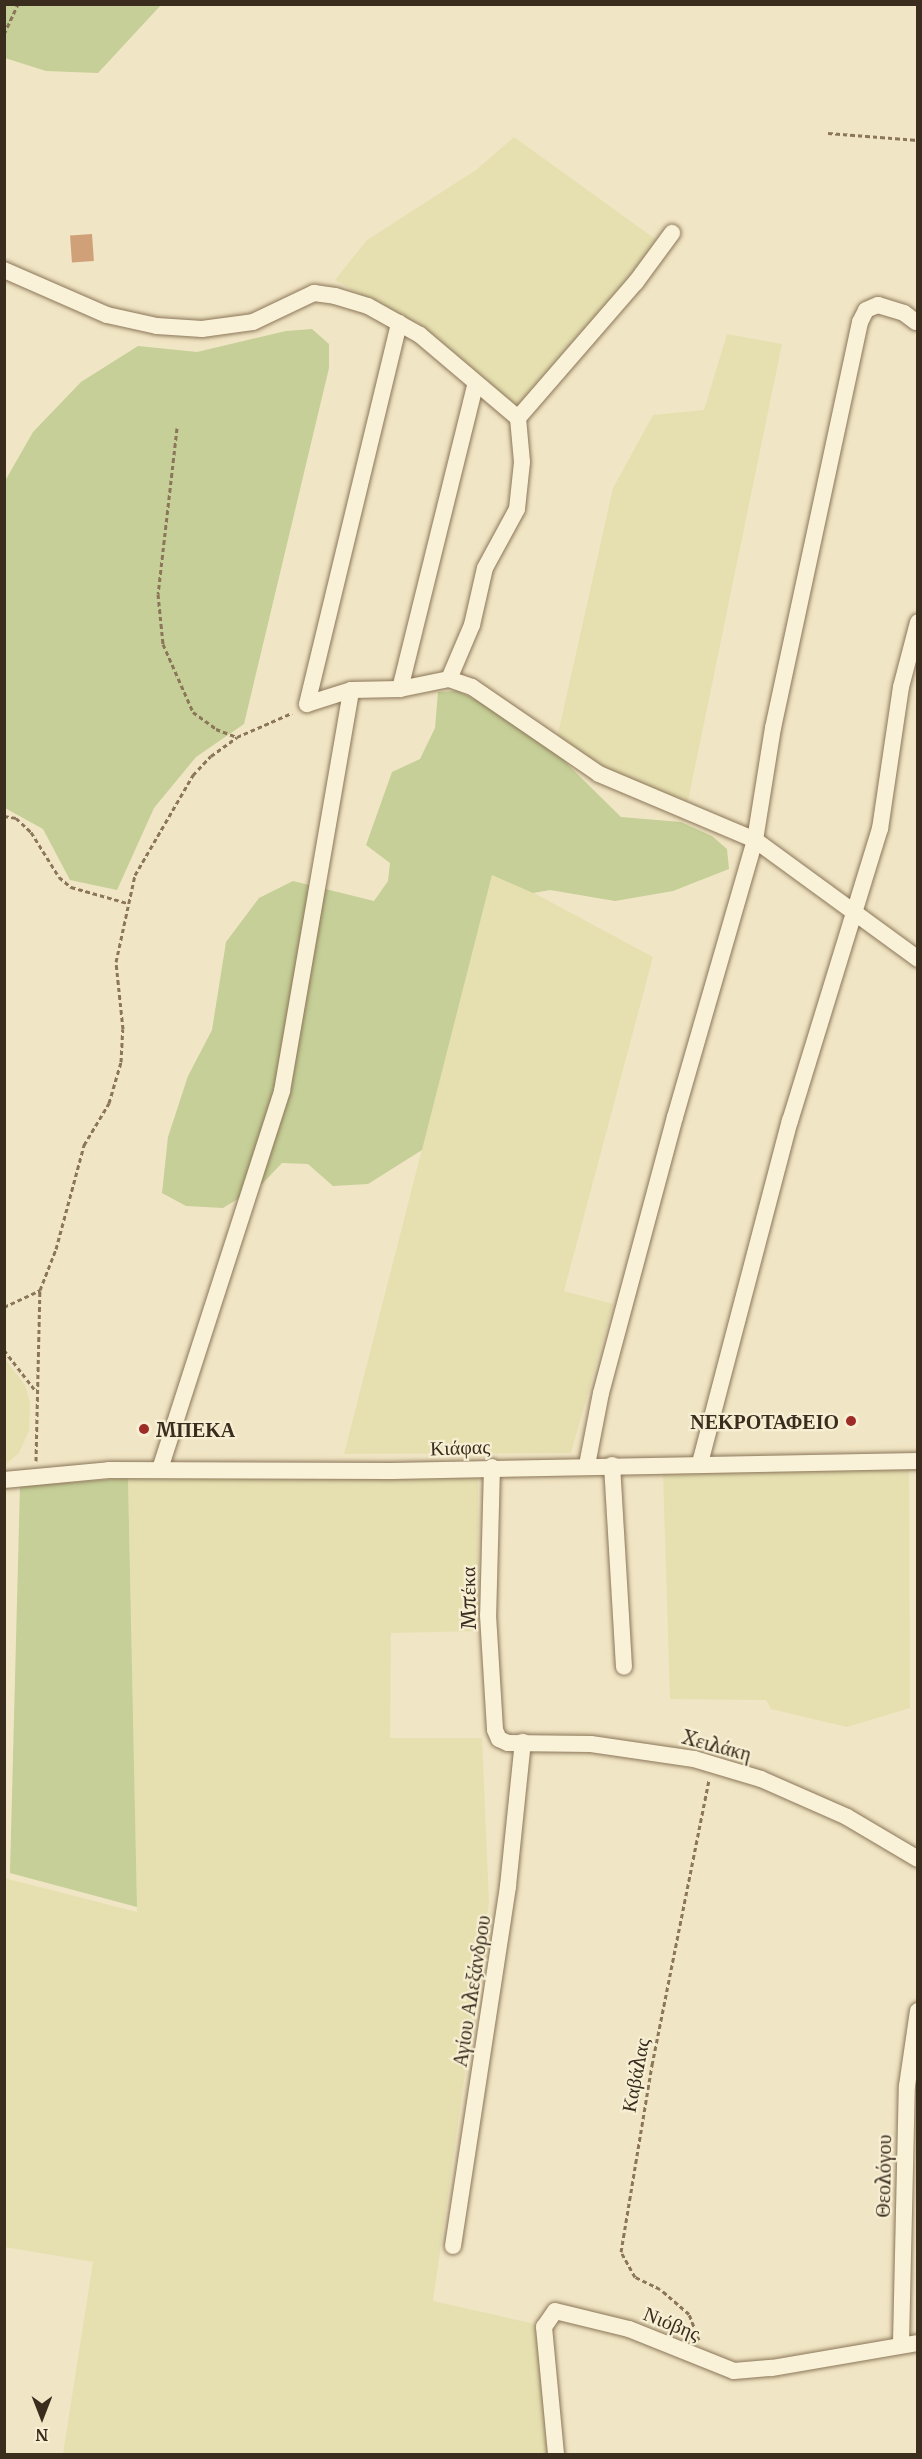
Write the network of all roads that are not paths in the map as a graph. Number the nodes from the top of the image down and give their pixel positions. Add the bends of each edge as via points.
1 (672, 233) dead end
2 (4, 270) edge
3 (916, 322) dead end
4 (399, 323) junction
5 (475, 385) junction
6 (518, 418) junction
7 (918, 622) edge
8 (449, 679) junction
9 (400, 689) junction
10 (351, 690) junction
11 (755, 840) junction
12 (856, 911) junction
13 (918, 959) edge
14 (918, 1461) edge
15 (700, 1463) junction
16 (587, 1465) junction
17 (612, 1465) junction
18 (492, 1467) junction
19 (160, 1469) junction
20 (4, 1480) edge
21 (624, 1667) dead end
22 (495, 1730) joint
23 (523, 1742) junction
24 (918, 1859) edge
25 (918, 2011) edge
26 (453, 2246) dead end
27 (910, 2343) edge
28 (556, 2454) edge

1 - 6 street via 606,318
2 - 4 street via 107,315 157,326 232,327 254,322 314,293 368,306
3 - 11 street via 904,313 878,305 866,310 860,322 773,728
4 - 5 street via 428,342
4 - 10 street via 307,704
5 - 6 street
5 - 9 street
6 - 8 street via 522,462 517,509 485,568 472,625
7 - 12 street via 902,687 880,830
8 - 9 street
8 - 11 street via 472,687 525,720 599,774
9 - 10 street
10 - 19 street via 282,1091
11 - 12 street
11 - 16 street via 601,1393
12 - 13 street
12 - 15 street via 790,1121
14 - 15 street, Κιάφας
15 - 17 street, Κιάφας
16 - 17 street, Κιάφας
16 - 18 street, Κιάφας
17 - 21 street
18 - 19 street, Κιάφας via 391,1471
18 - 22 street, Μπέκα via 488,1615
19 - 20 street, Κιάφας
22 - 23 street, Χειλάκη via 503,1742
23 - 24 street, Χειλάκη via 634,1749 761,1779 847,1817
23 - 26 street, Αγίου Αλεξάνδρου via 508,1886
25 - 27 street, Θεολόγου via 907,2086
27 - 28 street, Νιόβης via 750,2371 718,2367 628,2329 555,2311 544,2327

